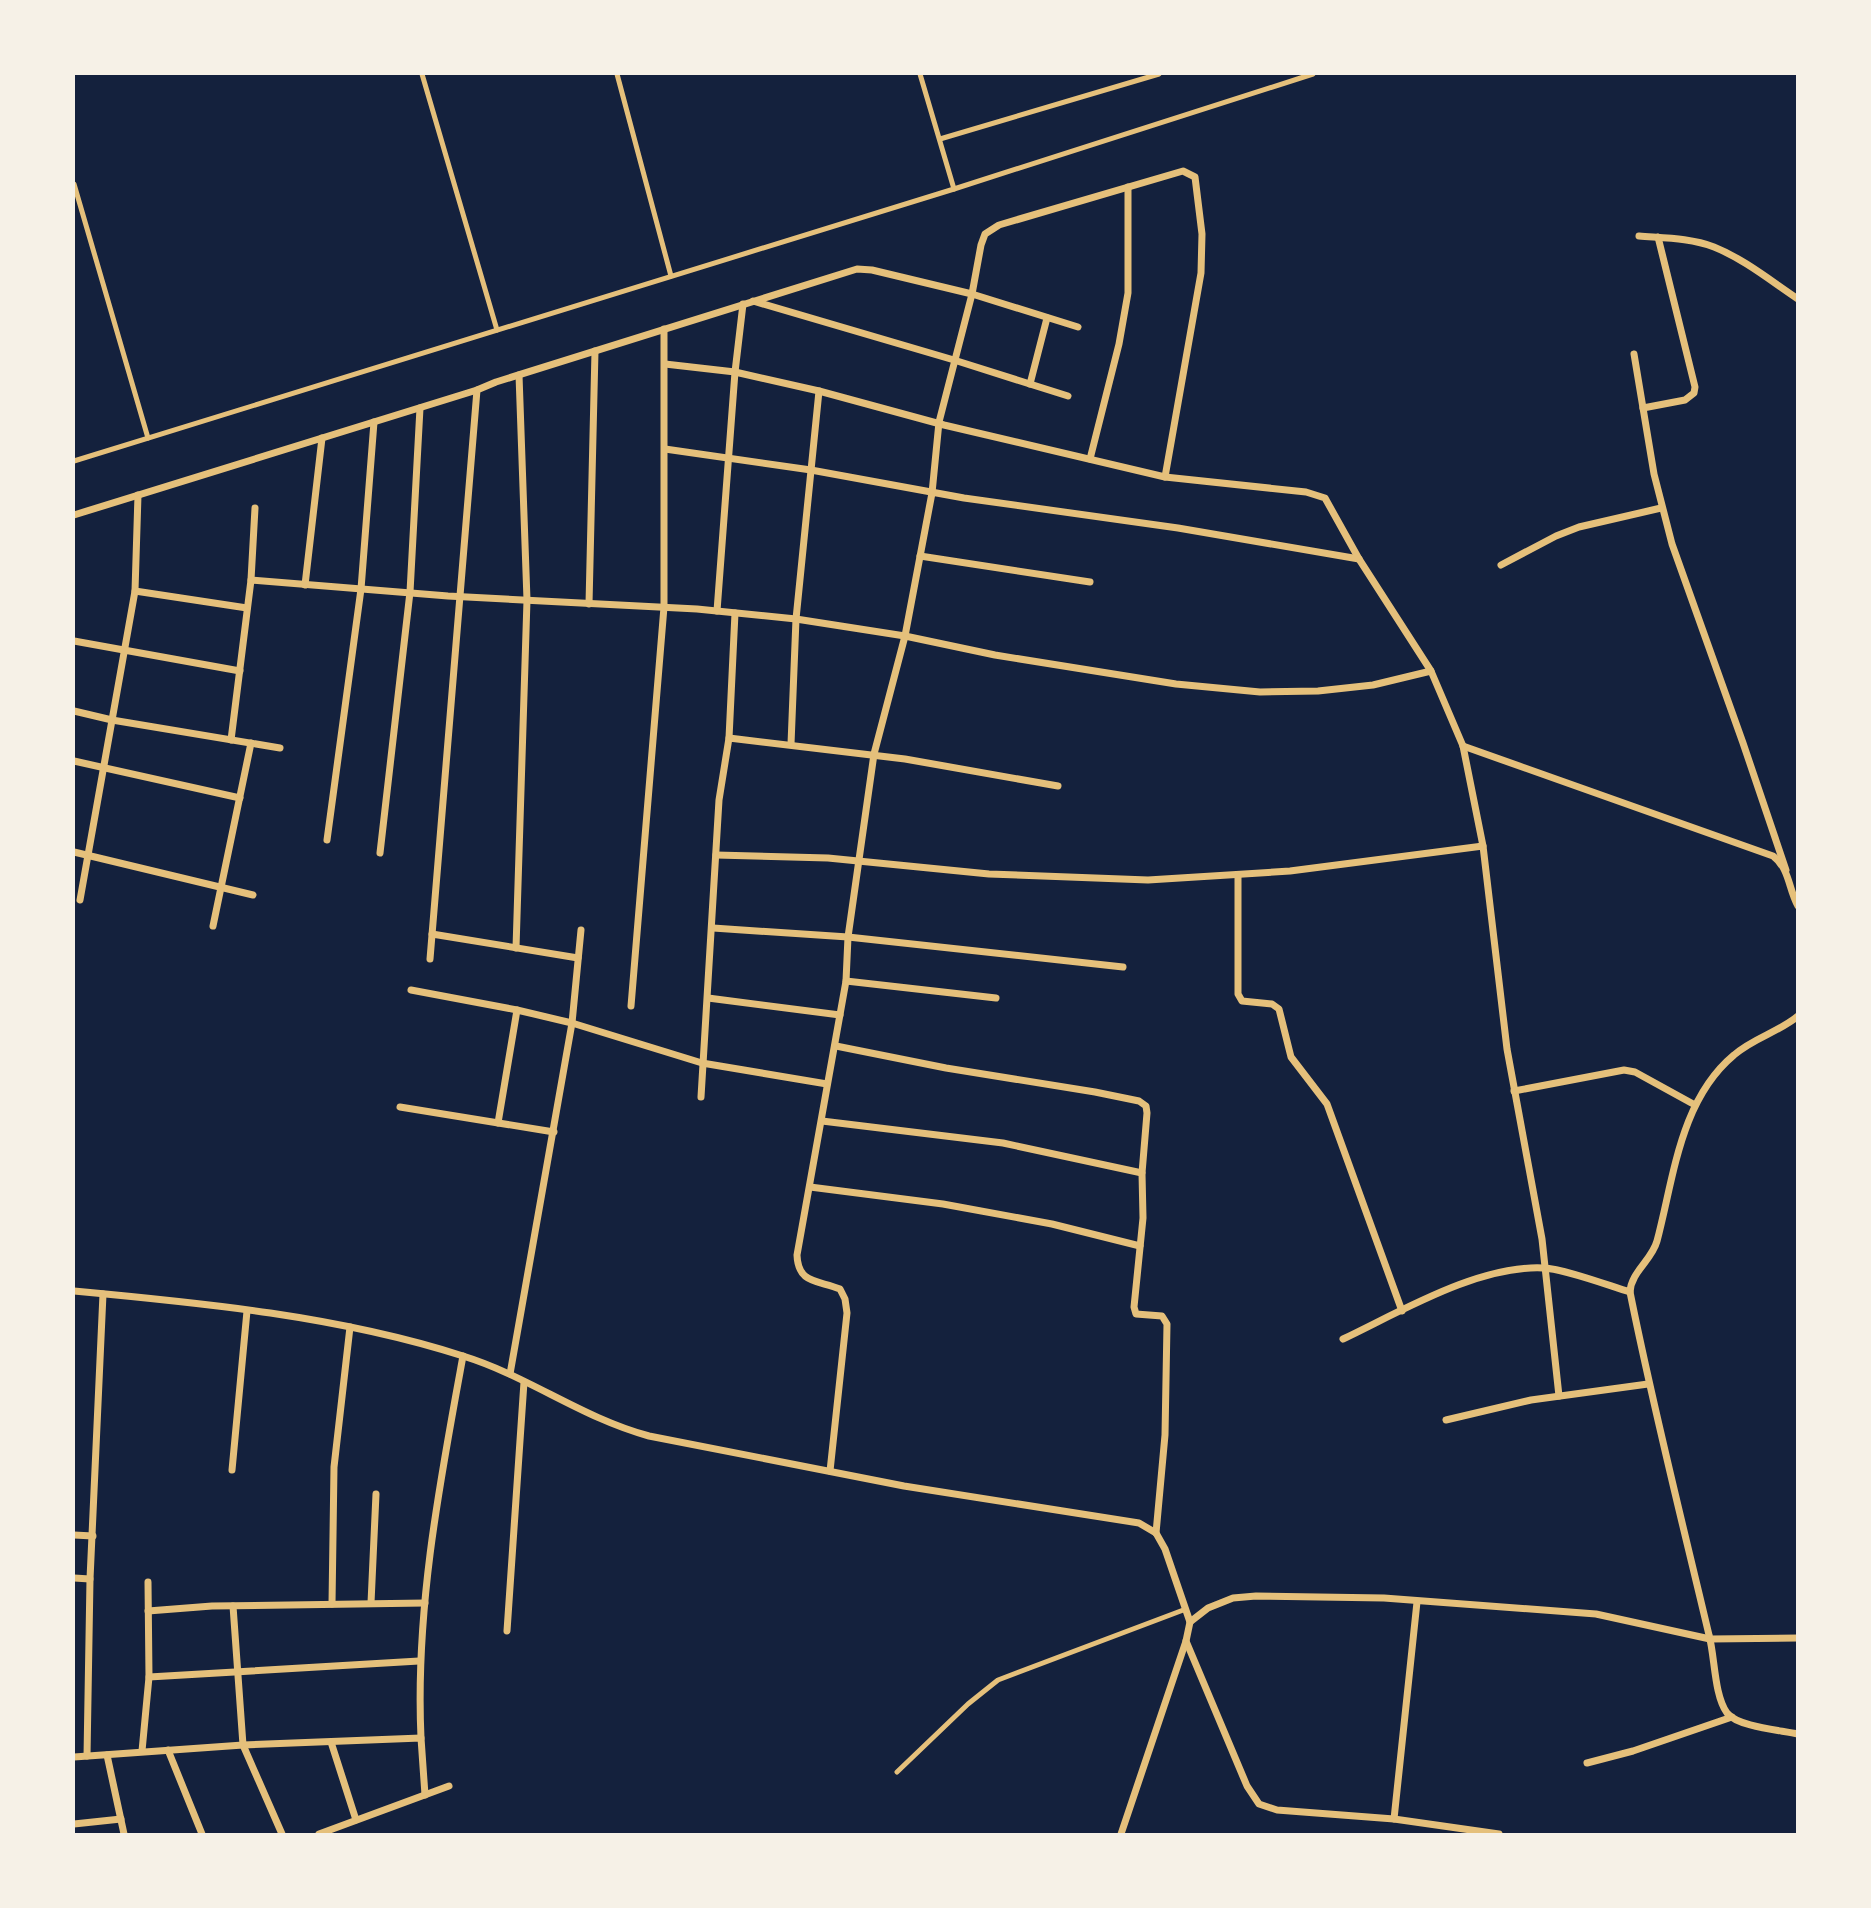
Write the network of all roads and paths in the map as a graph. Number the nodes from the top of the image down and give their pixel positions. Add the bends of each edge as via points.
1 (422, 74) edge
2 (617, 74) edge
3 (920, 74) edge
4 (1159, 74) edge
5 (1312, 74) edge
6 (940, 139) junction
7 (74, 184) edge
8 (1128, 187) junction
9 (954, 190) junction
10 (1639, 236) dead end
11 (1658, 237) junction
12 (671, 276) junction
13 (972, 294) junction
14 (1797, 299) edge
15 (752, 301) junction
16 (743, 304) junction
17 (1047, 318) junction
18 (1078, 327) dead end
19 (664, 329) junction
20 (497, 330) junction
21 (595, 351) junction
22 (1634, 355) dead end
23 (954, 360) junction
24 (665, 363) junction
25 (735, 372) junction
26 (519, 375) junction
27 (1030, 384) junction
28 (477, 390) junction
29 (819, 391) junction
30 (1068, 396) dead end
31 (420, 408) junction
32 (1643, 408) junction
33 (374, 422) junction
34 (939, 422) junction
35 (148, 438) junction
36 (322, 438) junction
37 (665, 449) junction
38 (729, 457) junction
39 (1090, 459) junction
40 (74, 461) edge
41 (811, 470) junction
42 (1165, 477) junction
43 (932, 493) junction
44 (138, 495) junction
45 (255, 508) dead end
46 (1661, 508) junction
47 (74, 515) edge
48 (920, 556) junction
49 (1359, 559) junction
50 (1502, 565) dead end
51 (251, 580) junction
52 (1090, 582) dead end
53 (305, 585) junction
54 (361, 589) junction
55 (135, 591) junction
56 (410, 592) junction
57 (461, 597) junction
58 (527, 600) junction
59 (589, 604) junction
60 (664, 607) junction
61 (247, 608) junction
62 (717, 611) junction
63 (734, 613) junction
64 (796, 619) junction
65 (905, 636) junction
66 (74, 641) edge
67 (124, 651) junction
68 (240, 671) junction
69 (1431, 671) junction
70 (74, 711) edge
71 (113, 720) junction
72 (729, 738) junction
73 (231, 740) junction
74 (251, 744) junction
75 (791, 744) junction
76 (1464, 746) junction
77 (280, 748) dead end
78 (874, 754) junction
79 (74, 761) edge
80 (104, 768) junction
81 (1058, 786) dead end
82 (240, 798) junction
83 (327, 840) dead end
84 (1483, 846) junction
85 (74, 852) edge
86 (380, 853) dead end
87 (88, 855) junction
88 (716, 855) junction
89 (860, 860) junction
90 (1786, 870) junction
91 (1238, 876) junction
92 (221, 887) junction
93 (253, 895) dead end
94 (80, 900) dead end
95 (1797, 906) edge
96 (213, 926) dead end
97 (713, 928) junction
98 (581, 930) dead end
99 (432, 934) junction
100 (848, 937) junction
101 (516, 948) junction
102 (578, 958) junction
103 (430, 959) dead end
104 (1123, 967) dead end
105 (846, 981) junction
106 (411, 990) dead end
107 (708, 998) junction
108 (996, 998) dead end
109 (631, 1006) dead end
110 (517, 1010) junction
111 (840, 1015) junction
112 (1797, 1016) edge
113 (572, 1023) junction
114 (836, 1046) junction
115 (702, 1063) junction
116 (827, 1084) junction
117 (1514, 1091) junction
118 (701, 1097) dead end
119 (1695, 1105) junction
120 (400, 1107) dead end
121 (822, 1121) junction
122 (498, 1123) junction
123 (554, 1132) junction
124 (1142, 1173) junction
125 (810, 1187) junction
126 (1140, 1246) junction
127 (1546, 1268) junction
128 (74, 1291) edge
129 (1630, 1292) junction
130 (103, 1294) junction
131 (247, 1311) junction
132 (1402, 1311) junction
133 (350, 1327) junction
134 (1343, 1339) dead end
135 (463, 1356) junction
136 (510, 1374) junction
137 (524, 1382) junction
138 (1648, 1384) junction
139 (1559, 1396) junction
140 (1446, 1420) dead end
141 (232, 1470) dead end
142 (830, 1471) junction
143 (376, 1494) dead end
144 (1156, 1533) junction
145 (74, 1535) edge
146 (93, 1536) junction
147 (74, 1578) edge
148 (90, 1579) junction
149 (148, 1582) dead end
150 (1417, 1602) junction
151 (371, 1603) junction
152 (425, 1603) junction
153 (332, 1604) junction
154 (233, 1606) junction
155 (1186, 1609) junction
156 (148, 1611) junction
157 (1190, 1622) junction
158 (507, 1631) dead end
159 (1797, 1638) edge
160 (1710, 1639) junction
161 (1186, 1641) junction
162 (419, 1661) junction
163 (237, 1672) junction
164 (149, 1677) junction
165 (1731, 1717) junction
166 (1797, 1734) edge
167 (421, 1738) junction
168 (331, 1742) junction
169 (243, 1745) junction
170 (168, 1750) junction
171 (142, 1751) junction
172 (107, 1755) junction
173 (87, 1756) junction
174 (74, 1757) edge
175 (1587, 1763) dead end
176 (897, 1772) dead end
177 (449, 1786) dead end
178 (425, 1795) junction
179 (121, 1819) junction
180 (1394, 1819) junction
181 (356, 1820) junction
182 (74, 1824) edge
183 (124, 1835) edge
184 (202, 1835) edge
185 (282, 1835) edge
186 (319, 1835) edge
187 (1121, 1835) edge
188 (1499, 1835) edge

1 - 20 lane
2 - 12 lane
3 - 6 lane
4 - 6 lane
5 - 9 lane
6 - 9 lane
7 - 35 lane
8 - 13 street via 991,229 981,244
8 - 39 street via 1128,293
8 - 42 street via 1183,171 1195,177 1201,273
9 - 12 lane
10 - 11 street
11 - 14 street via 1714,247
11 - 32 street via 1695,387 1685,400
12 - 20 lane
13 - 15 street via 866,268
13 - 17 street
13 - 23 street
15 - 16 street
15 - 23 street
16 - 19 street
16 - 25 street
17 - 18 street
17 - 27 street
19 - 21 street
19 - 24 street
20 - 35 lane
21 - 26 street
21 - 59 street
22 - 32 street
23 - 27 street
23 - 34 street
24 - 25 street
24 - 37 street
25 - 29 street
25 - 38 street
26 - 28 street
26 - 58 street
27 - 30 street
28 - 31 street
28 - 57 street
29 - 34 street
29 - 41 street
31 - 33 street
31 - 56 street
32 - 46 street
33 - 36 street
33 - 54 street
34 - 39 street
34 - 43 street
35 - 40 lane
36 - 44 street
36 - 53 street
37 - 38 street
37 - 60 street
38 - 41 street
38 - 62 street
39 - 42 street
41 - 43 street
41 - 64 street
42 - 49 street via 1316,494 1331,506
43 - 48 street
43 - 49 street via 1178,527
44 - 47 street
44 - 55 street
45 - 51 street
46 - 50 street via 1579,527
46 - 90 street
48 - 52 street
48 - 65 street
49 - 69 street
51 - 53 street
51 - 61 street
53 - 54 street
54 - 56 street
54 - 83 street
55 - 61 street
55 - 67 street
56 - 57 street
56 - 86 street
57 - 58 street
57 - 99 street
58 - 59 street
58 - 101 street
59 - 60 street
60 - 62 street
60 - 109 street
61 - 68 street
62 - 63 street
63 - 64 street
63 - 72 street
64 - 65 street
64 - 75 street
65 - 69 street via 1176,684 1260,692 1373,685
65 - 78 street
66 - 67 street
67 - 68 street
67 - 71 street
68 - 73 street
69 - 76 street
70 - 71 street
71 - 73 street
71 - 80 street
72 - 75 street
72 - 88 street
73 - 74 street
74 - 77 street
74 - 82 street
75 - 78 street
76 - 84 street
76 - 90 street via 1764,852
78 - 81 street
78 - 89 street
79 - 80 street
80 - 82 street
80 - 87 street
82 - 92 street
84 - 91 street
84 - 117 street
85 - 87 street
87 - 92 street
87 - 94 street
88 - 89 street
88 - 97 street
89 - 91 street via 1063,878
89 - 100 street
90 - 95 street
91 - 132 street via 1238,994 1242,1001 1279,1009 1291,1057 1331,1112
92 - 93 street
92 - 96 street
97 - 100 street
97 - 107 street
98 - 102 street
99 - 101 street
99 - 103 street
100 - 104 street
100 - 105 street
101 - 102 street
102 - 113 street
105 - 108 street
105 - 111 street
106 - 110 street
107 - 111 street
107 - 115 street
110 - 113 street
110 - 122 street
111 - 114 street
112 - 119 street via 1734,1054
113 - 115 street
113 - 123 street
114 - 116 street
114 - 124 street via 1139,1101 1147,1113
115 - 116 street
115 - 118 street
116 - 121 street
117 - 119 street via 1624,1069
117 - 127 street
119 - 129 street via 1657,1244 1633,1279
120 - 122 street
121 - 124 street via 1003,1143
121 - 125 street
122 - 123 street
123 - 136 street
124 - 126 street
125 - 126 street via 943,1204
125 - 142 street via 798,1263 808,1279 840,1289 847,1313
126 - 144 street via 1134,1310 1140,1315 1162,1316 1167,1324 1165,1436
127 - 129 street
127 - 132 street via 1490,1274
127 - 139 street
128 - 130 street
129 - 138 street
130 - 131 street
130 - 146 street
131 - 133 street
131 - 141 street
132 - 134 street
133 - 135 street
133 - 153 street via 334,1467
135 - 136 street
135 - 152 street via 442,1466
136 - 137 street
137 - 142 street via 627,1430
137 - 158 street
138 - 139 street
138 - 160 street
139 - 140 street
142 - 144 street via 1122,1518
143 - 151 street
144 - 155 street
145 - 146 street
146 - 148 street
147 - 148 street
148 - 173 street
149 - 156 street
150 - 157 street via 1233,1598
150 - 160 street via 1595,1614
150 - 180 street
151 - 152 street
151 - 153 street
152 - 162 street
153 - 154 street
154 - 156 street
154 - 163 street
155 - 157 street
155 - 176 lane via 998,1680
156 - 164 street
157 - 161 street
159 - 160 street
160 - 165 street via 1720,1694
161 - 180 street via 1247,1786 1259,1804 1277,1810
161 - 187 street
162 - 163 street
162 - 167 street
163 - 164 street
163 - 169 street
164 - 171 street
165 - 166 street
165 - 175 street
167 - 168 street
167 - 178 street
168 - 169 street
168 - 181 street
169 - 170 street
169 - 185 street
170 - 171 street
170 - 184 street
171 - 172 street
172 - 173 street
172 - 179 street
173 - 174 street
177 - 178 street
178 - 181 street
179 - 182 street
179 - 183 street
180 - 188 street
181 - 186 street

